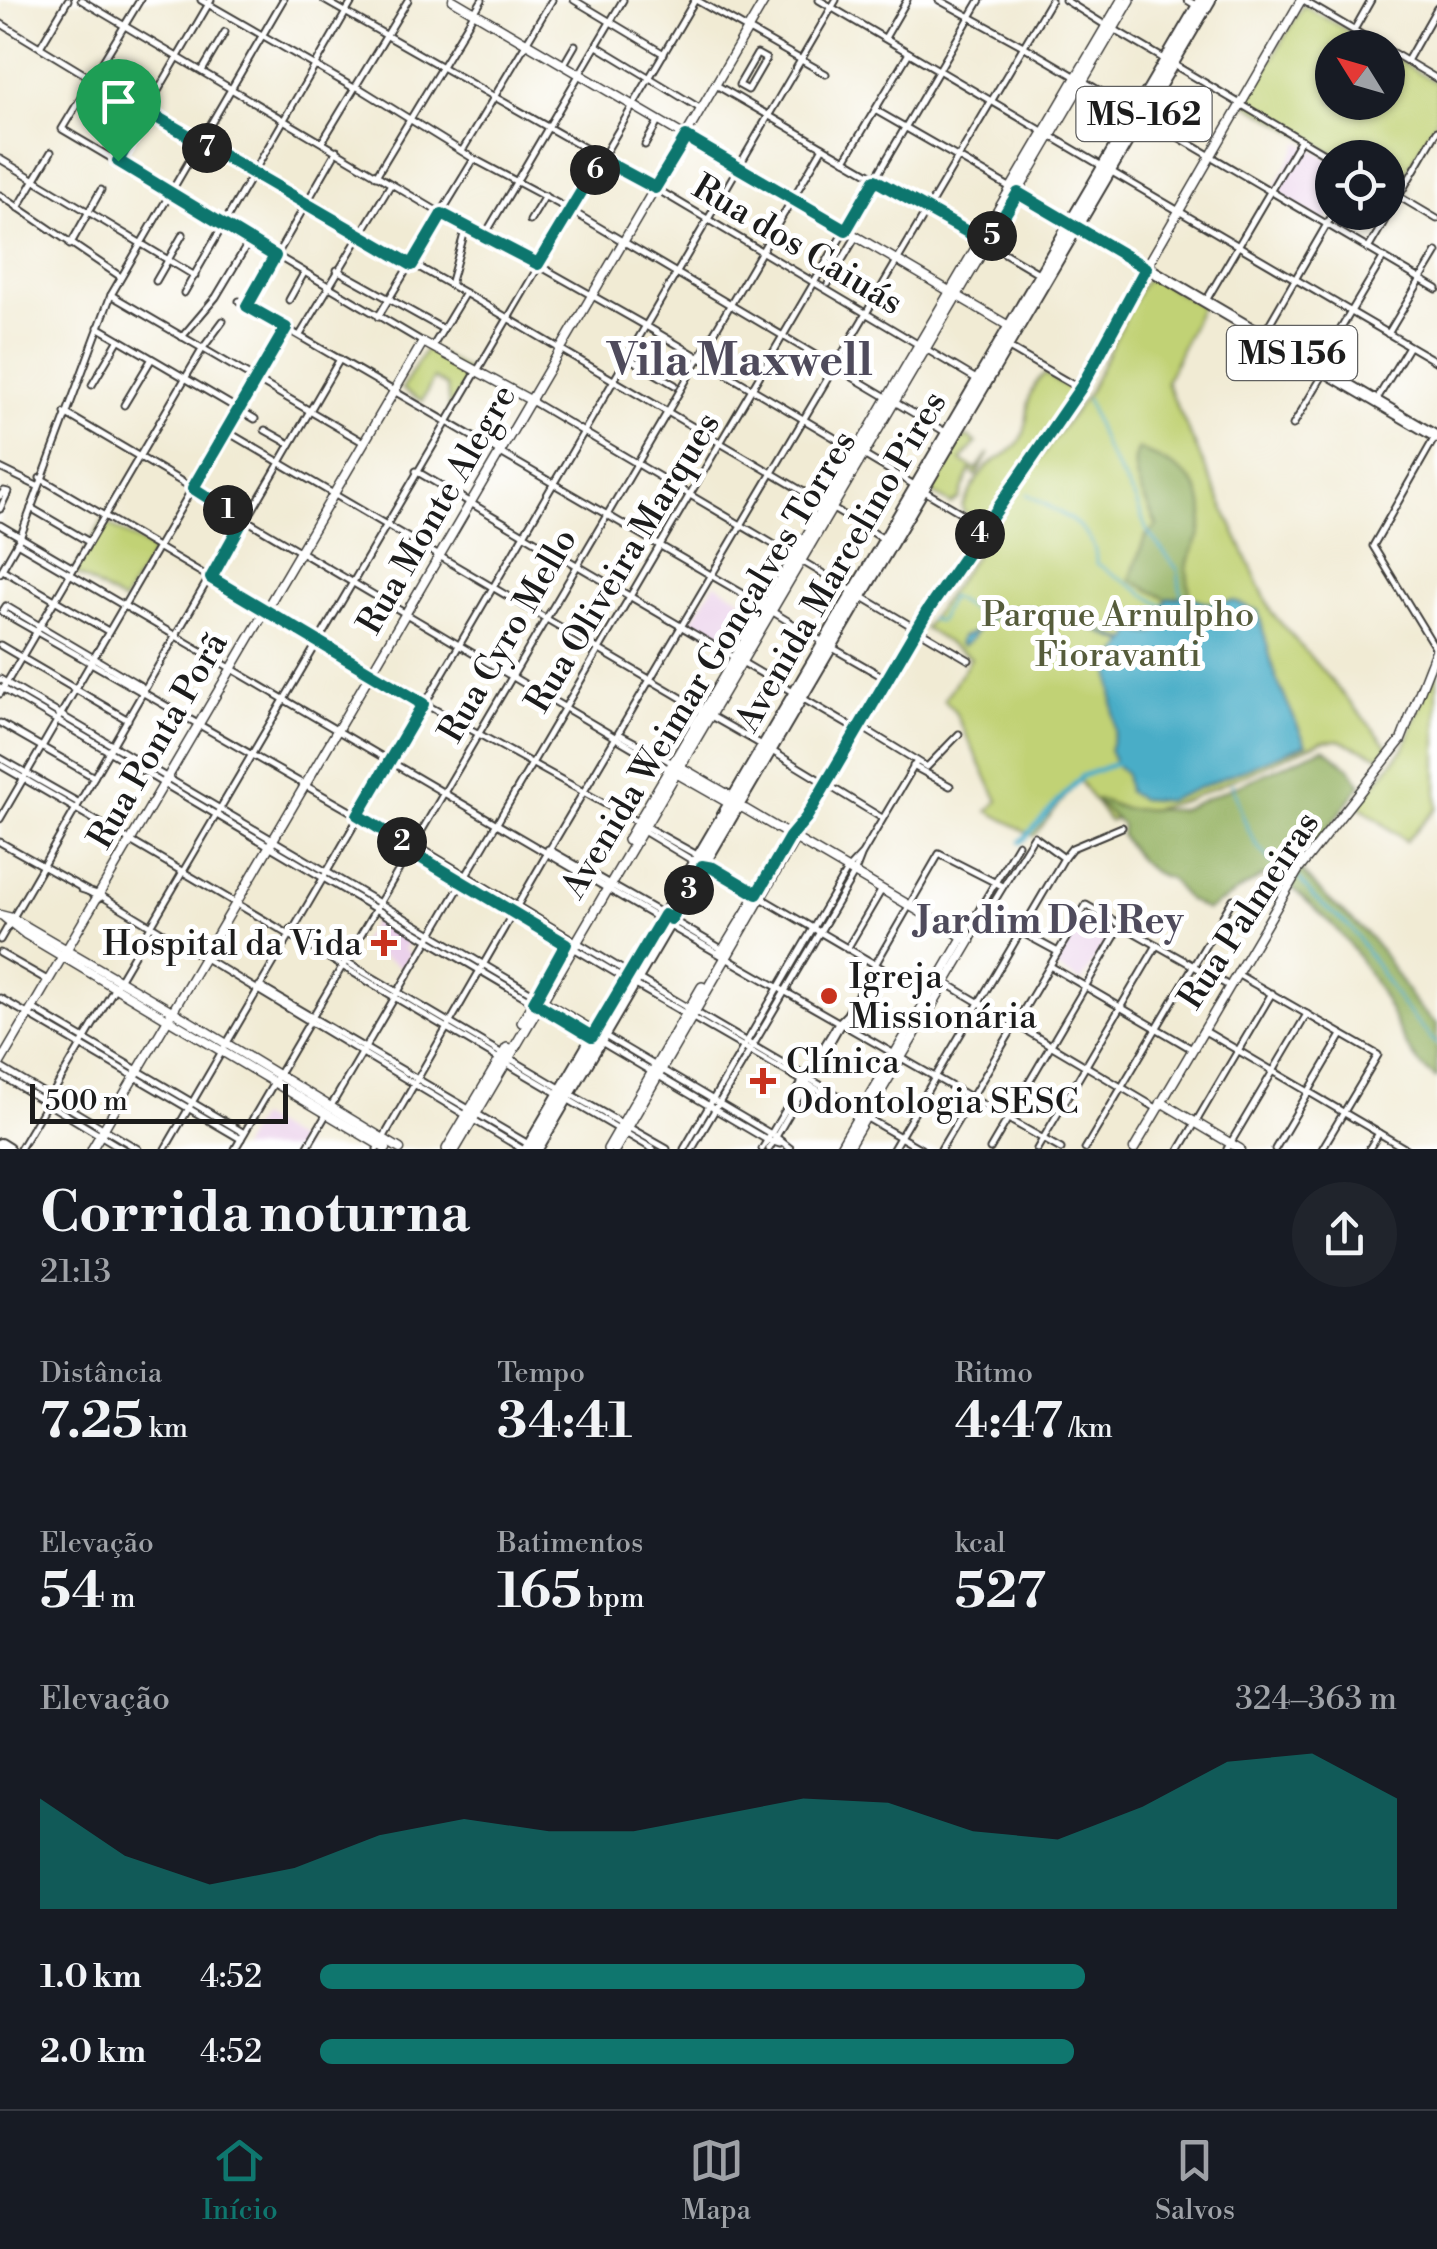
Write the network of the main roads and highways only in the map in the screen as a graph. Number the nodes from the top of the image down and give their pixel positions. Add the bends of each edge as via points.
1 (1122, 0) edge
2 (1130, 0) edge
3 (1200, 3) edge
4 (1110, 27) junction
5 (1015, 191) junction
6 (1074, 225) junction
7 (1146, 268) junction
8 (1013, 328) junction
9 (982, 382) junction
10 (1437, 436) edge
11 (919, 488) junction
12 (857, 594) junction
13 (624, 1127) junction
14 (0, 1144) edge
15 (530, 1148) edge
16 (8, 1149) edge
17 (451, 1149) edge
18 (608, 1149) edge
19 (616, 1149) edge

1 - 4 main road, Avenida Weimar Gonçalves Torres
2 - 4 main road, Avenida Weimar Gonçalves Torres
3 - 6 main road, Avenida Marcelino Pires / MS-162
4 - 5 main road, Avenida Weimar Gonçalves Torres
5 - 6 main road
5 - 17 main road, Avenida Weimar Gonçalves Torres
6 - 7 main road, MS 156
6 - 8 main road, Avenida Marcelino Pires / MS-162
7 - 10 main road, MS 156
7 - 13 main road via 1080,389 916,629
8 - 9 main road, Avenida Marcelino Pires / MS-162
8 - 9 main road, Avenida Marcelino Pires / MS-162
9 - 11 main road, Avenida Marcelino Pires / MS-162
11 - 12 main road, Avenida Marcelino Pires / MS-162
11 - 12 main road, Avenida Marcelino Pires / MS-162
12 - 15 main road, Avenida Marcelino Pires / MS-162
13 - 18 main road
13 - 19 main road
14 - 16 main road

